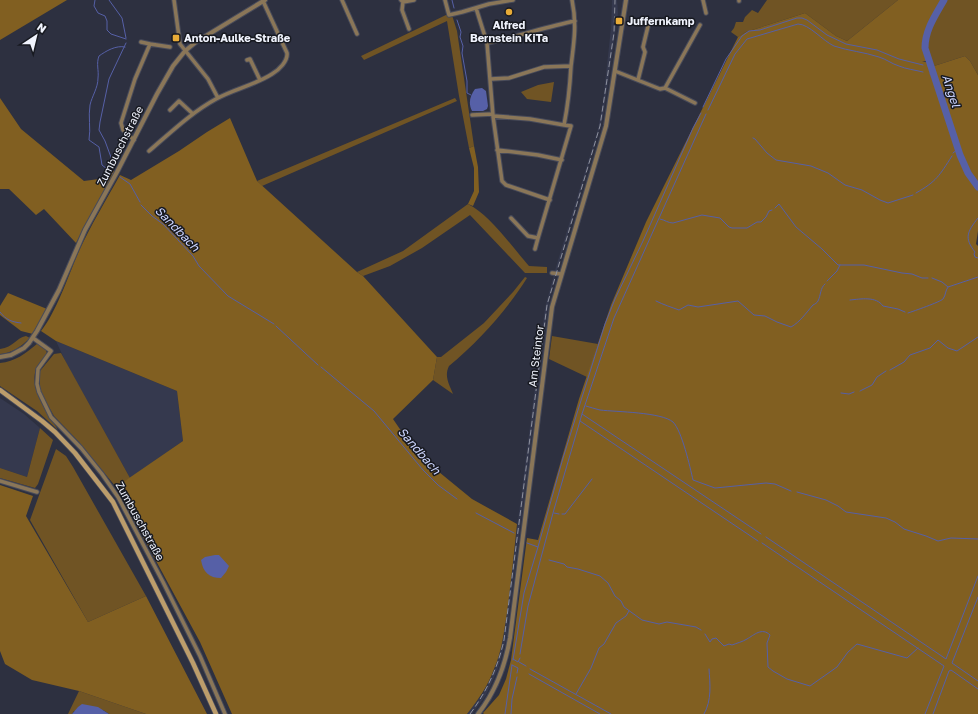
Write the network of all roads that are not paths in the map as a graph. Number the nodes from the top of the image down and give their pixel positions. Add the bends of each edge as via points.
1 (174, 0) edge
2 (342, 0) edge
3 (414, 0) edge
4 (445, 0) edge
5 (513, 0) edge
6 (572, 0) edge
7 (626, 0) edge
8 (703, 0) edge
9 (264, 1) edge
10 (402, 1) edge
11 (476, 8) junction
12 (706, 13) dead end
13 (575, 21) junction
14 (649, 22) dead end
15 (700, 25) dead end
16 (408, 29) dead end
17 (358, 34) dead end
18 (141, 42) dead end
19 (487, 43) junction
20 (150, 44) junction
21 (170, 47) dead end
22 (185, 51) junction
23 (247, 60) dead end
24 (572, 66) junction
25 (615, 71) junction
26 (491, 79) junction
27 (260, 80) junction
28 (638, 80) junction
29 (665, 88) junction
30 (218, 98) junction
31 (695, 103) dead end
32 (170, 110) dead end
33 (193, 114) junction
34 (472, 115) dead end
35 (493, 115) junction
36 (564, 125) junction
37 (134, 140) junction
38 (497, 150) junction
39 (149, 151) dead end
40 (562, 160) junction
41 (550, 200) junction
42 (511, 218) dead end
43 (538, 238) junction
44 (535, 249) dead end
45 (552, 273) dead end
46 (561, 274) junction
47 (34, 338) junction
48 (0, 357) edge
49 (0, 390) edge
50 (0, 481) edge
51 (37, 492) dead end
52 (216, 714) edge
53 (225, 714) edge
54 (478, 714) edge

1 - 22 street via 178,38
2 - 17 street
3 - 10 street
4 - 11 street via 449,15
5 - 11 street
6 - 13 street
7 - 25 street, Am Steintor
8 - 12 street
9 - 22 street, Zumbuschstraße via 207,34
9 - 27 street via 287,59 278,70
10 - 16 street
11 - 19 street
13 - 19 street
13 - 24 street
14 - 28 street via 643,47 646,52
15 - 29 street
18 - 20 street
19 - 26 street
20 - 21 street
20 - 37 street via 135,79 121,123 123,130
22 - 30 street via 205,73
22 - 37 street, Zumbuschstraße via 166,77
23 - 27 street via 250,59
24 - 26 street via 544,67 509,78
24 - 36 street
25 - 28 street
25 - 46 street, Am Steintor via 606,126
26 - 35 street
27 - 30 street
28 - 29 street via 660,89
29 - 31 street
30 - 33 street
32 - 33 street via 179,101
33 - 39 street
34 - 35 street
35 - 36 street
35 - 38 street
36 - 40 street via 571,126
37 - 47 street, Zumbuschstraße via 85,230 59,290
38 - 40 street
38 - 41 street via 502,181 506,185
40 - 41 street
41 - 43 street
42 - 43 street via 528,236
43 - 44 street
45 - 46 street
46 - 54 street, Am Steintor via 550,321 510,638 500,678
47 - 48 street via 18,352
47 - 53 street, Zumbuschstraße via 51,351 38,369 38,392 51,417 81,448 118,497 200,656
49 - 52 main road via 55,432 75,453 113,502
50 - 51 street

